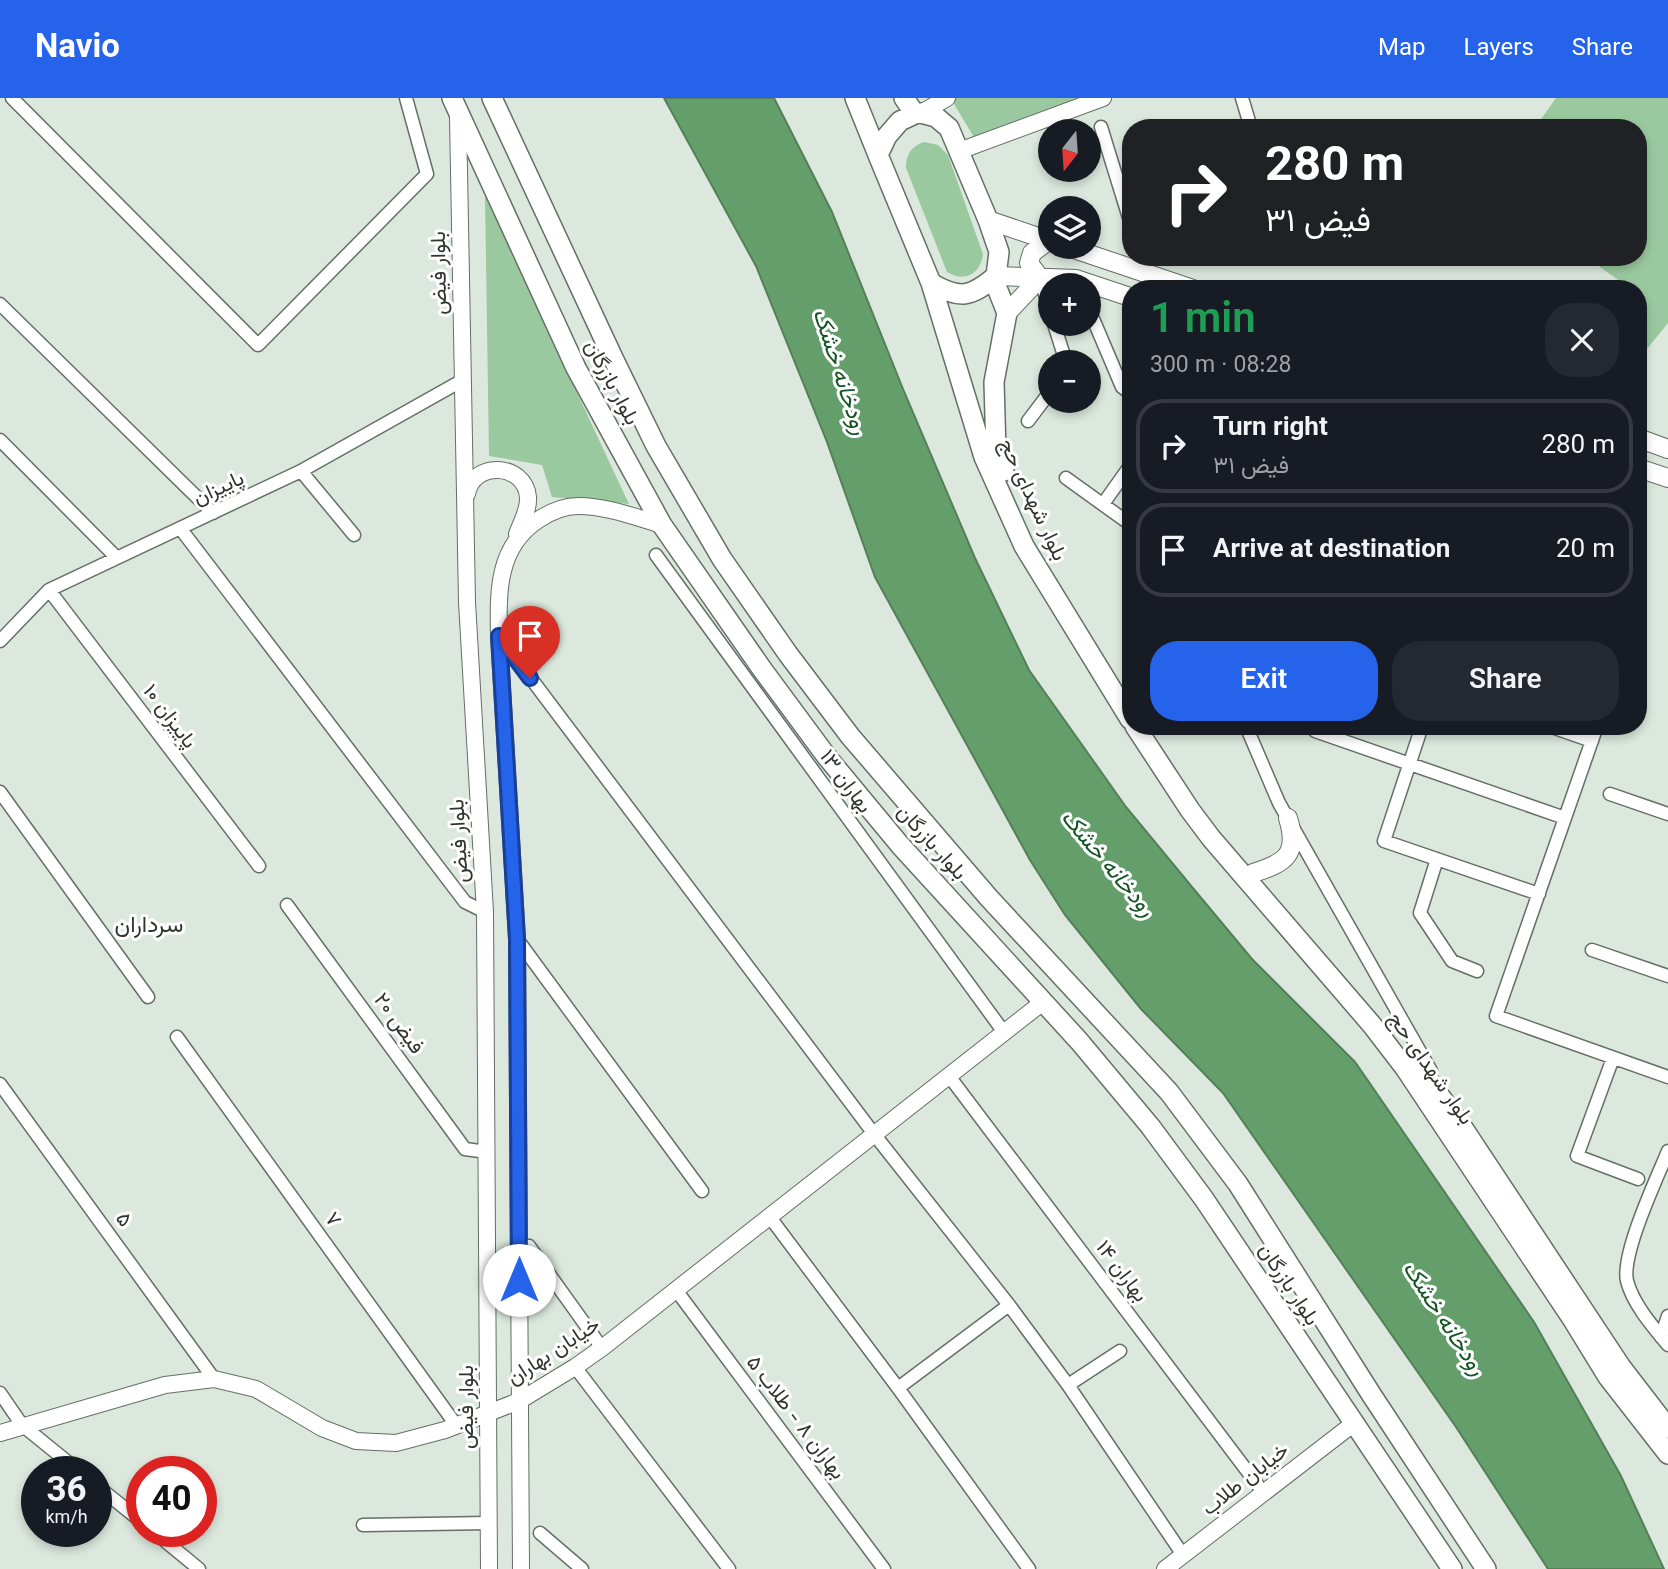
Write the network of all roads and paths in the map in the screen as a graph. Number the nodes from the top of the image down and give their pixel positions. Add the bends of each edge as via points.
1 (12, 98) edge
2 (406, 98) edge
3 (492, 98) edge
4 (855, 98) edge
5 (947, 98) edge
6 (1103, 98) edge
7 (1242, 98) edge
8 (455, 104) edge
9 (913, 108) edge
10 (1248, 119) edge
11 (1101, 127) dead end
12 (959, 151) junction
13 (878, 155) junction
14 (1122, 195) edge
15 (988, 220) junction
16 (1038, 236) edge
17 (1038, 248) edge
18 (1101, 255) edge
19 (1122, 260) edge
20 (1146, 266) edge
21 (1038, 275) edge
22 (994, 277) junction
23 (1038, 278) edge
24 (1038, 280) edge
25 (1175, 280) edge
26 (931, 283) junction
27 (1101, 289) edge
28 (1122, 295) edge
29 (0, 304) edge
30 (1007, 313) junction
31 (1100, 336) edge
32 (463, 380) junction
33 (1122, 387) edge
34 (1038, 408) edge
35 (1028, 421) dead end
36 (0, 440) edge
37 (1647, 441) edge
38 (1668, 449) edge
39 (302, 471) junction
40 (1647, 471) edge
41 (1122, 477) edge
42 (1066, 478) dead end
43 (1668, 478) edge
44 (466, 501) junction
45 (1103, 504) junction
46 (213, 513) junction
47 (1122, 518) edge
48 (662, 525) junction
49 (180, 528) junction
50 (354, 535) dead end
51 (513, 543) junction
52 (656, 555) dead end
53 (117, 558) junction
54 (49, 590) junction
55 (499, 636) junction
56 (0, 641) edge
57 (788, 654) junction
58 (762, 669) junction
59 (1122, 684) edge
60 (1122, 706) edge
61 (1141, 735) edge
62 (1154, 735) edge
63 (1250, 735) edge
64 (1327, 735) edge
65 (1419, 735) edge
66 (1575, 735) edge
67 (1594, 735) edge
68 (1592, 741) junction
69 (1410, 764) junction
70 (0, 792) edge
71 (1610, 794) dead end
72 (1668, 814) edge
73 (1288, 818) junction
74 (1565, 818) junction
75 (1437, 859) junction
76 (259, 866) dead end
77 (1253, 873) junction
78 (1538, 894) junction
79 (287, 905) dead end
80 (485, 912) junction
81 (517, 939) junction
82 (1592, 950) dead end
83 (1476, 971) dead end
84 (1668, 976) edge
85 (148, 997) dead end
86 (1043, 1002) junction
87 (517, 1011) junction
88 (486, 1012) junction
89 (1003, 1031) junction
90 (177, 1037) dead end
91 (1613, 1058) junction
92 (949, 1076) junction
93 (1668, 1077) edge
94 (0, 1084) edge
95 (1463, 1128) junction
96 (874, 1134) junction
97 (1668, 1151) edge
98 (486, 1152) junction
99 (1638, 1179) dead end
100 (702, 1191) dead end
101 (769, 1216) junction
102 (529, 1246) dead end
103 (676, 1290) junction
104 (1009, 1305) junction
105 (1668, 1316) edge
106 (1665, 1341) edge
107 (602, 1348) junction
108 (1120, 1351) dead end
109 (575, 1367) junction
110 (214, 1379) junction
111 (1068, 1385) junction
112 (898, 1388) junction
113 (0, 1393) edge
114 (519, 1401) junction
115 (488, 1413) junction
116 (1353, 1424) junction
117 (22, 1425) junction
118 (456, 1425) junction
119 (1668, 1427) edge
120 (0, 1433) edge
121 (1668, 1454) edge
122 (60, 1456) edge
123 (1263, 1492) junction
124 (112, 1498) edge
125 (126, 1509) edge
126 (489, 1523) junction
127 (363, 1525) dead end
128 (540, 1533) dead end
129 (172, 1547) edge
130 (1183, 1555) junction
131 (1168, 1568) edge
132 (199, 1569) edge
133 (489, 1569) edge
134 (521, 1569) edge
135 (582, 1569) edge
136 (729, 1569) edge
137 (884, 1569) edge
138 (1029, 1569) edge
139 (1452, 1569) edge
140 (1486, 1569) edge

1 - 2 street via 258,345 427,174
3 - 57 main road, بلوار بازرگان via 656,446 722,559
4 - 13 main road, بلوار شهدای حج
5 - 9 street
6 - 12 street
7 - 10 street
8 - 32 street, بلوار فیض
8 - 48 main road, بلوار بازرگان via 576,368
9 - 12 main road via 949,128
9 - 13 main road via 887,136
11 - 14 street
12 - 15 main road
13 - 26 main road, بلوار شهدای حج
15 - 16 main road
15 - 22 main road via 999,252
17 - 21 main road via 1029,263
18 - 19 main road
20 - 25 main road
22 - 23 main road
22 - 26 main road via 979,291 964,295 947,293
22 - 30 main road
24 - 30 main road
26 - 60 main road, بلوار شهدای حج via 984,457 1024,546
27 - 28 main road
29 - 46 street
30 - 59 main road, بلوار شهدای حج via 994,382 996,452 1034,538
31 - 33 street
32 - 39 street, پاییزان
32 - 44 street, بلوار فیض
34 - 35 street
36 - 53 street
37 - 38 main road
39 - 46 street, پاییزان
39 - 50 street
40 - 43 main road
41 - 45 street
42 - 45 street
44 - 51 street via 474,478 484,471 508,471 519,477 526,487 527,511
44 - 80 street, بلوار فیض via 467,602
45 - 47 street
46 - 49 street, پاییزان
48 - 51 street via 608,509 576,506 550,512
48 - 58 main road, بلوار بازرگان
49 - 53 street, پاییزان
49 - 80 street via 465,902
51 - 55 street via 502,568
52 - 89 street, بهاران ۱۳
53 - 54 street, پاییزان
54 - 56 street, پاییزان
54 - 76 street, پاییزان ۱۰
55 - 81 street
55 - 96 street
57 - 58 main road
57 - 140 main road, بلوار بازرگان via 850,736 989,898 1169,1092 1238,1184
58 - 86 main road, بلوار بازرگان via 900,845
61 - 121 main road, بلوار شهدای حج via 1211,838 1405,1068 1608,1377
62 - 77 main road, بلوار شهدای حج via 1206,815
63 - 73 street
64 - 69 street
65 - 69 street
66 - 68 street
67 - 68 street
68 - 74 street
69 - 74 street
69 - 75 street via 1384,841
70 - 85 street
71 - 72 street
73 - 77 main road via 1293,835 1289,853 1277,866
73 - 95 street
74 - 78 street
75 - 78 street
75 - 83 street via 1420,913 1452,961
77 - 95 main road, بلوار شهدای حج via 1386,1020
78 - 91 street via 1496,1016
79 - 98 street, فیض ۲۰ via 465,1149
80 - 88 street, بلوار فیض
81 - 87 street
81 - 100 street
82 - 84 street
86 - 89 street, خیابان بهاران
86 - 116 main road, بلوار بازرگان via 1150,1126 1204,1199
87 - 88 street
87 - 114 street
88 - 98 street, بلوار فیض
89 - 92 street, خیابان بهاران
90 - 118 street, ۷
91 - 93 street
91 - 99 street via 1577,1156
92 - 96 street, خیابان بهاران
92 - 123 street, بهاران ۱۴
94 - 110 street, ۵
95 - 119 main road, بلوار شهدای حج via 1620,1367
96 - 101 street, خیابان بهاران
96 - 104 street
97 - 106 street via 1627,1265 1633,1296
98 - 115 street, بلوار فیض
101 - 103 street, خیابان بهاران
101 - 112 street
102 - 107 street
103 - 107 street, خیابان بهاران
103 - 137 street, بهاران ۸ - طلاب ۵
104 - 111 street
104 - 112 street
105 - 106 street
107 - 109 street, خیابان بهاران
108 - 111 street
109 - 114 street, خیابان بهاران
109 - 136 street
110 - 117 street, خیابان بهاران via 165,1385
110 - 118 street, خیابان بهاران via 256,1389 322,1428 356,1441 396,1443
111 - 130 street
112 - 138 street
113 - 117 street
114 - 115 street, خیابان بهاران
114 - 134 street
115 - 118 street, خیابان بهاران
115 - 126 street, بلوار فیض
116 - 123 street, خیابان طلاب
116 - 139 main road, بلوار بازرگان
117 - 120 street, خیابان بهاران
117 - 122 street
123 - 130 street, خیابان طلاب
124 - 125 street
126 - 127 street
126 - 133 street, بلوار فیض
128 - 135 street
129 - 132 street
130 - 131 street, خیابان طلاب

